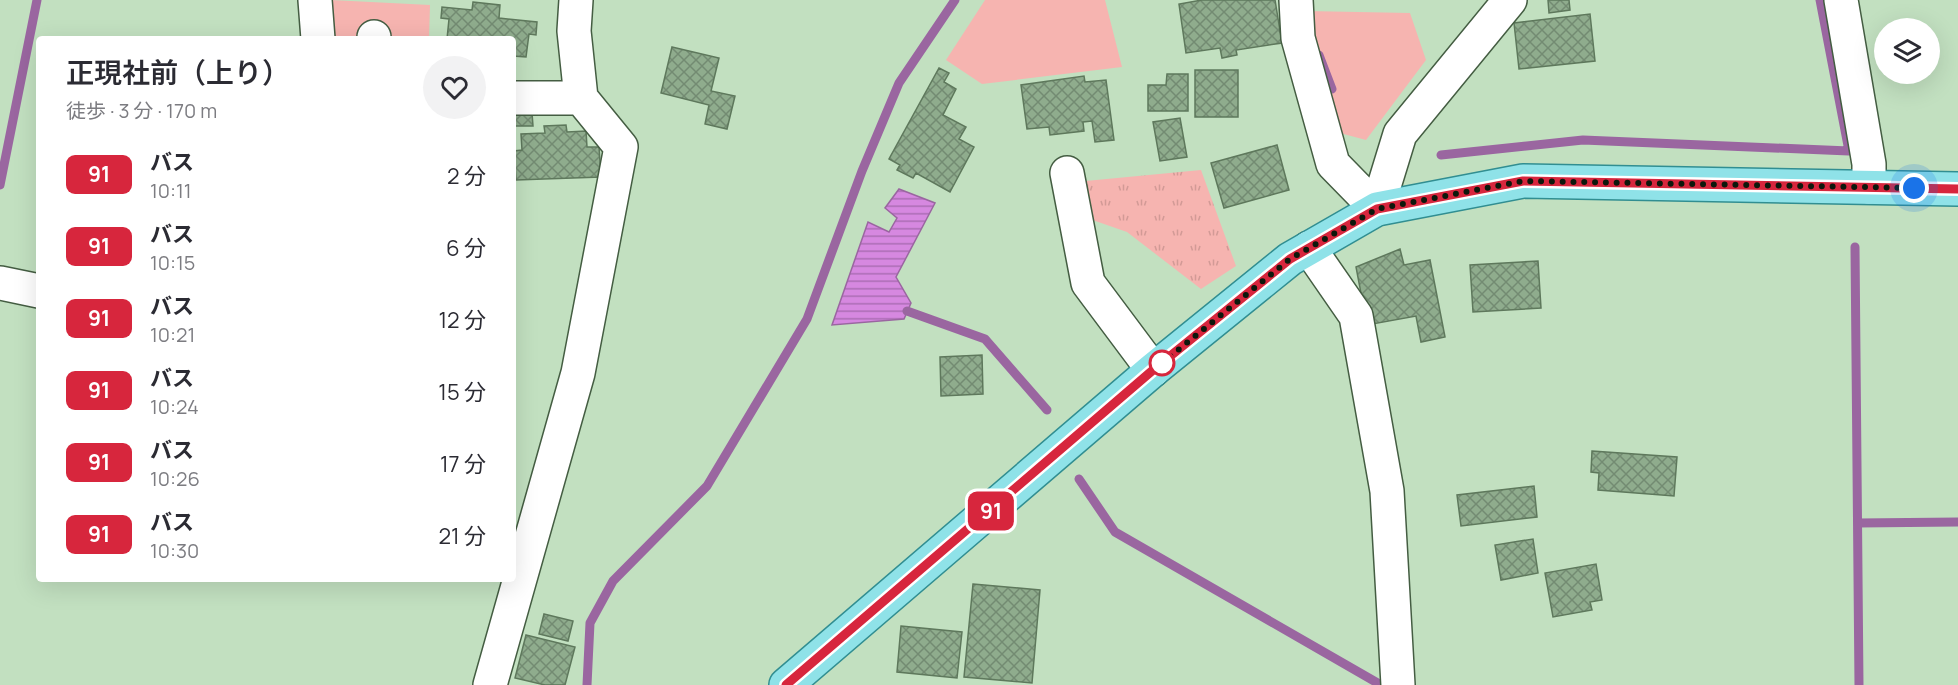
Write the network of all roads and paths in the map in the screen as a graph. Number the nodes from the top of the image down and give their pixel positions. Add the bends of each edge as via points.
1 (315, 0) edge
2 (576, 0) edge
3 (1296, 0) edge
4 (1510, 0) edge
5 (1841, 0) edge
6 (318, 36) edge
7 (516, 98) edge
8 (581, 98) junction
9 (1067, 173) dead end
10 (1869, 187) junction
11 (1958, 189) edge
12 (1377, 209) junction
13 (1309, 248) junction
14 (0, 283) edge
15 (36, 290) edge
16 (1153, 370) junction
17 (490, 685) edge
18 (786, 685) edge
19 (1398, 685) edge

1 - 6 street
2 - 8 street via 574,31
3 - 12 street via 1298,38 1333,164
4 - 12 street via 1400,134
5 - 10 street via 1869,164
7 - 8 street
8 - 17 street via 621,147 578,373
9 - 16 street via 1088,283
10 - 11 main road
10 - 12 main road via 1523,181
12 - 13 main road
13 - 16 main road via 1290,259
13 - 19 street via 1356,316 1387,491
14 - 15 street
16 - 18 main road

